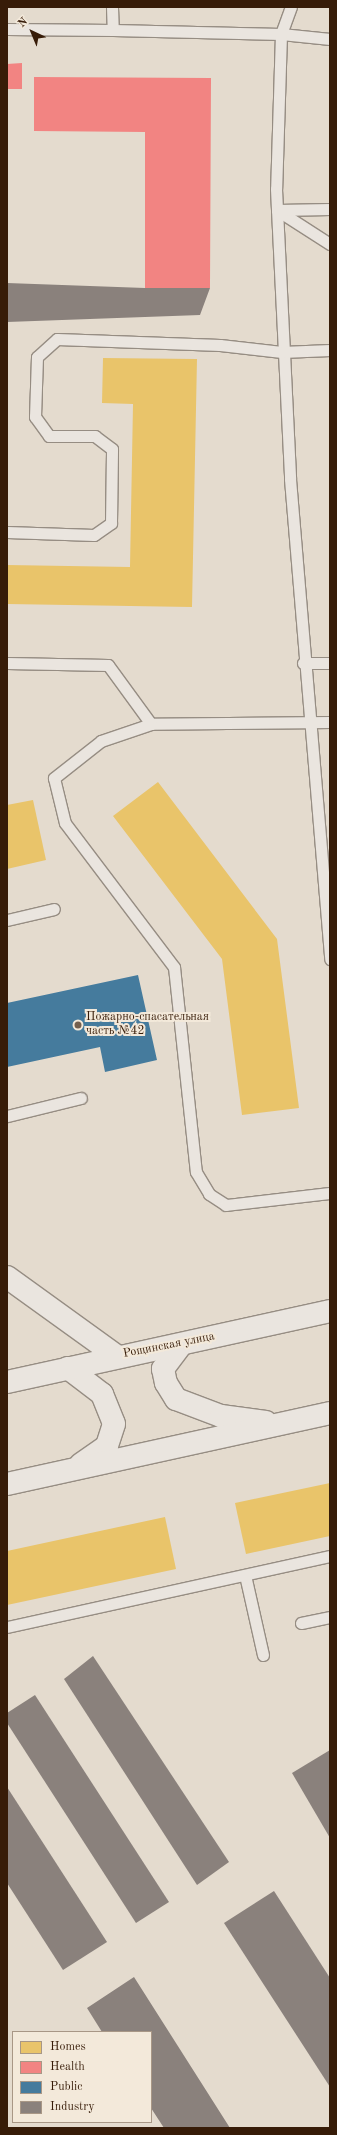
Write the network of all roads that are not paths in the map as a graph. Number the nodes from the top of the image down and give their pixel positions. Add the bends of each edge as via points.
1 (112, 7) edge
2 (292, 7) edge
3 (7, 29) edge
4 (112, 30) junction
5 (281, 34) junction
6 (330, 39) edge
7 (330, 209) edge
8 (277, 210) junction
9 (330, 244) edge
10 (330, 350) edge
11 (282, 352) junction
12 (7, 532) edge
13 (7, 663) edge
14 (303, 663) junction
15 (330, 663) edge
16 (330, 722) edge
17 (151, 724) junction
18 (308, 724) junction
19 (54, 909) dead end
20 (7, 920) edge
21 (330, 959) edge
22 (81, 1098) dead end
23 (7, 1116) edge
24 (330, 1193) edge
25 (7, 1277) edge
26 (330, 1311) edge
27 (182, 1345) junction
28 (118, 1357) junction
29 (68, 1368) junction
30 (7, 1382) edge
31 (330, 1406) edge
32 (320, 1415) edge
33 (279, 1424) junction
34 (74, 1469) junction
35 (7, 1484) edge
36 (330, 1556) edge
37 (245, 1575) junction
38 (330, 1617) edge
39 (301, 1623) dead end
40 (7, 1627) edge
41 (263, 1655) dead end

1 - 4 lane
2 - 5 lane
3 - 4 lane
4 - 5 lane
5 - 6 lane
5 - 8 lane
7 - 8 lane
8 - 9 lane
8 - 11 lane
10 - 11 lane
11 - 12 lane via 220,346 57,339 37,357 35,417 49,436 95,436 112,449 111,523 94,535
11 - 14 lane
13 - 17 lane via 108,665
14 - 15 lane
14 - 18 lane
16 - 18 lane
17 - 18 lane
17 - 24 lane via 101,741 54,778 65,823 174,967 196,1172 209,1194 226,1205
18 - 21 lane
19 - 20 lane
22 - 23 lane
25 - 28 street
26 - 27 street, Рощинская улица
27 - 28 street, Рощинская улица
27 - 33 street via 163,1369 166,1384 176,1399 221,1416
28 - 29 street, Рощинская улица
29 - 30 street, Рощинская улица
29 - 34 street via 102,1394 114,1424 107,1446
31 - 32 street
32 - 33 street
33 - 34 street
34 - 35 street
36 - 37 lane
37 - 40 lane
37 - 41 lane
38 - 39 lane

